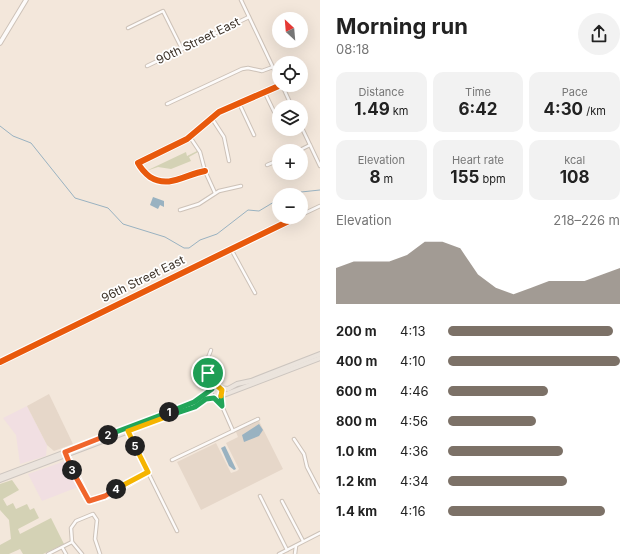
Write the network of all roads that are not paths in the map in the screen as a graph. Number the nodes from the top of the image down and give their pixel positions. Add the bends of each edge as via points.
1 (26, 0) edge
2 (241, 0) edge
3 (249, 17) junction
4 (128, 28) dead end
5 (0, 43) edge
6 (182, 49) junction
7 (272, 65) edge
8 (147, 66) dead end
9 (272, 67) edge
10 (272, 90) edge
11 (265, 93) junction
12 (239, 103) junction
13 (167, 104) dead end
14 (272, 109) edge
15 (211, 117) junction
16 (254, 135) dead end
17 (306, 136) edge
18 (190, 137) junction
19 (310, 145) joint
20 (229, 161) dead end
21 (272, 163) edge
22 (267, 165) dead end
23 (320, 166) edge
24 (205, 171) junction
25 (241, 186) dead end
26 (215, 193) junction
27 (320, 206) edge
28 (180, 210) dead end
29 (308, 212) edge
30 (282, 224) edge
31 (231, 249) junction
32 (255, 293) dead end
33 (211, 350) dead end
34 (320, 354) edge
35 (320, 358) edge
36 (0, 362) edge
37 (208, 373) junction
38 (219, 387) junction
39 (212, 389) junction
40 (221, 396) junction
41 (214, 398) junction
42 (222, 406) junction
43 (258, 419) dead end
44 (128, 431) junction
45 (233, 431) junction
46 (294, 439) dead end
47 (66, 453) junction
48 (172, 460) dead end
49 (148, 472) junction
50 (0, 477) edge
51 (0, 480) edge
52 (320, 492) edge
53 (260, 496) dead end
54 (282, 500) dead end
55 (178, 531) dead end
56 (320, 533) edge
57 (303, 541) junction
58 (72, 542) junction
59 (296, 546) junction
60 (62, 547) junction
61 (288, 550) junction
62 (48, 554) edge
63 (66, 554) edge
64 (82, 554) edge
65 (100, 554) edge
66 (279, 554) edge
67 (295, 554) edge

1 - 5 street
2 - 3 street
3 - 6 street, 90th Street East
3 - 7 street
4 - 6 street via 163,11
6 - 8 street, 90th Street East
9 - 13 street via 262,71 242,69
10 - 11 street
11 - 12 street
11 - 14 street
12 - 15 street
12 - 16 street
15 - 18 street
15 - 20 street via 224,137
17 - 19 street
18 - 24 street via 200,152
18 - 24 street via 138,163 143,172 157,181 169,182
19 - 23 street
21 - 22 street
24 - 26 street
25 - 26 street
26 - 28 street via 199,204
27 - 29 street
30 - 31 street, 96th Street East
31 - 32 street
31 - 36 street, 96th Street East
33 - 37 street via 206,361
34 - 38 main road via 228,389
35 - 40 main road
37 - 38 street
37 - 39 street
38 - 39 main road
38 - 40 main road
39 - 41 main road via 211,394
39 - 47 main road via 187,406
40 - 41 main road
40 - 42 street
41 - 42 street
41 - 44 main road
42 - 45 street
43 - 45 street
44 - 47 main road
44 - 49 street
45 - 48 street
46 - 52 street via 304,454
47 - 49 street via 90,501 105,496
47 - 50 main road
47 - 51 main road
49 - 55 street
53 - 61 street
54 - 57 street
56 - 57 street
57 - 59 street
58 - 60 street
58 - 64 street
58 - 65 street via 71,526 76,520 95,515 98,526 94,539
59 - 61 street
59 - 67 street
60 - 62 street
60 - 63 street
61 - 66 street

